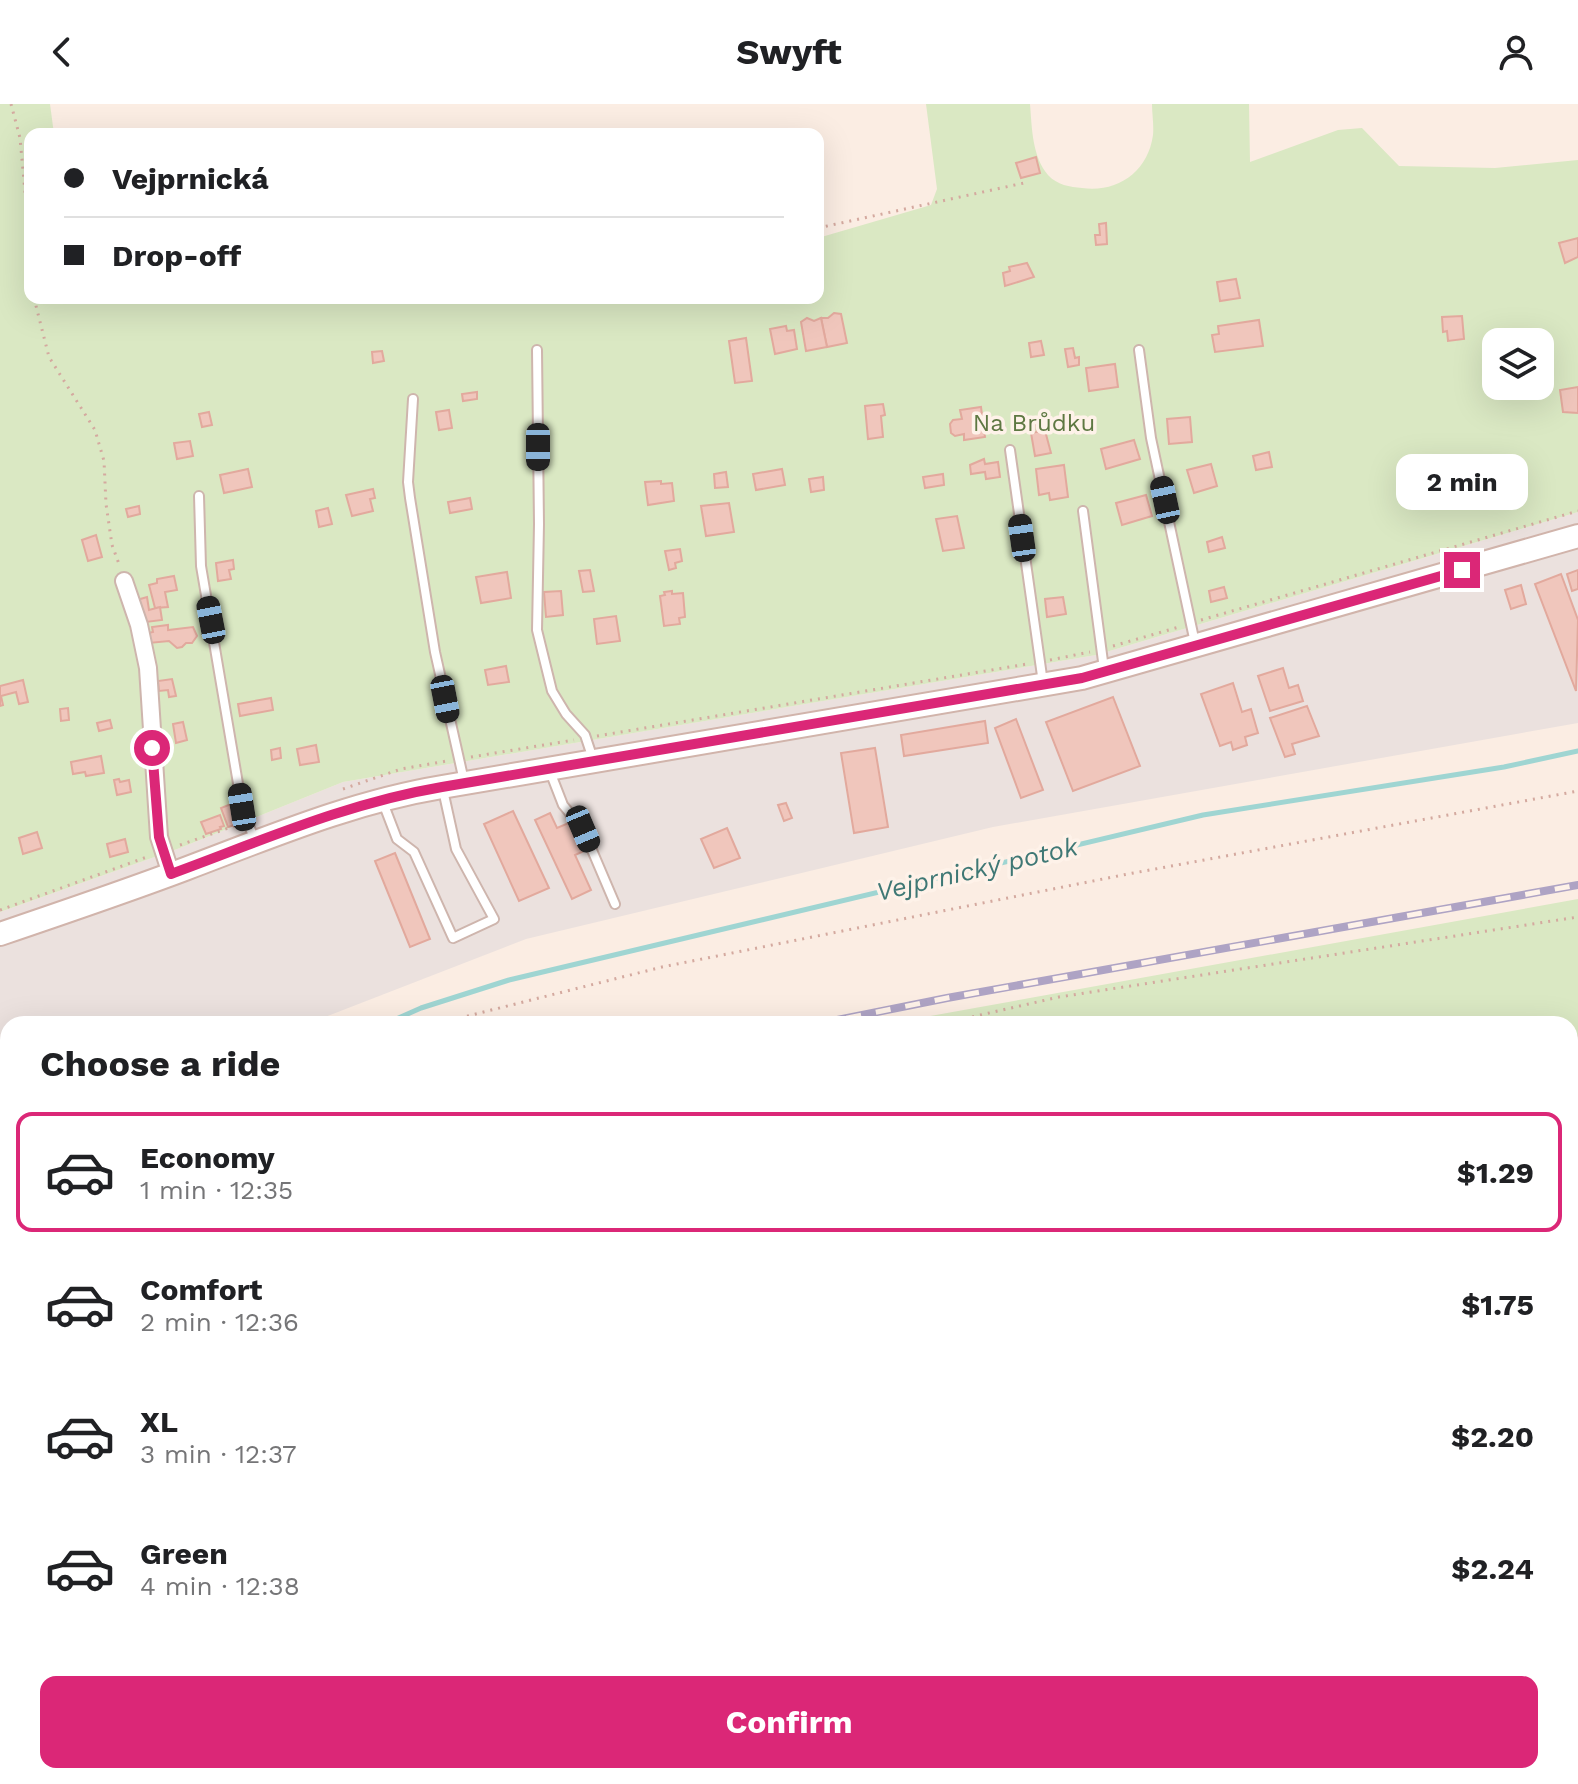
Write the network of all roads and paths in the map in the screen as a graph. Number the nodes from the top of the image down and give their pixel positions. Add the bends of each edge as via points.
1 (11, 104) edge
2 (24, 168) edge
3 (1024, 183) dead end
4 (824, 227) edge
5 (36, 304) edge
6 (537, 350) dead end
7 (1139, 350) dead end
8 (413, 399) dead end
9 (1010, 450) dead end
10 (199, 496) dead end
11 (1083, 511) dead end
12 (1578, 511) edge
13 (1578, 536) edge
14 (124, 581) joint
15 (1200, 621) dead end
16 (1185, 625) dead end
17 (1109, 647) dead end
18 (1196, 647) junction
19 (1094, 652) dead end
20 (1104, 672) junction
21 (1043, 685) junction
22 (463, 758) dead end
23 (448, 761) dead end
24 (594, 761) junction
25 (549, 769) junction
26 (453, 785) junction
27 (342, 789) dead end
28 (1578, 791) edge
29 (382, 799) junction
30 (238, 825) dead end
31 (255, 841) junction
32 (163, 851) junction
33 (171, 874) junction
34 (615, 904) dead end
35 (0, 910) edge
36 (1578, 917) edge
37 (0, 934) edge
38 (468, 1016) edge
39 (976, 1016) edge

1 - 2 path
3 - 4 path
5 - 14 path via 49,357 95,430 104,461 112,545
6 - 24 lane via 537,630 552,691 585,735
7 - 18 lane via 1151,438
8 - 26 lane via 408,482
9 - 21 lane
10 - 31 lane via 201,566 242,807
11 - 20 lane
12 - 15 path
13 - 18 main road
14 - 32 street via 148,668
16 - 17 path
18 - 20 main road
19 - 22 path
20 - 21 main road
21 - 24 main road
23 - 27 path via 401,769
24 - 25 main road
25 - 26 main road
25 - 34 lane via 563,805 583,829
26 - 29 main road
26 - 29 lane via 456,849 494,919 453,938 414,852 397,839
28 - 38 path via 662,967
29 - 31 main road
30 - 32 path
31 - 33 main road
32 - 33 street
32 - 35 path
33 - 37 main road
36 - 39 path via 1059,997

